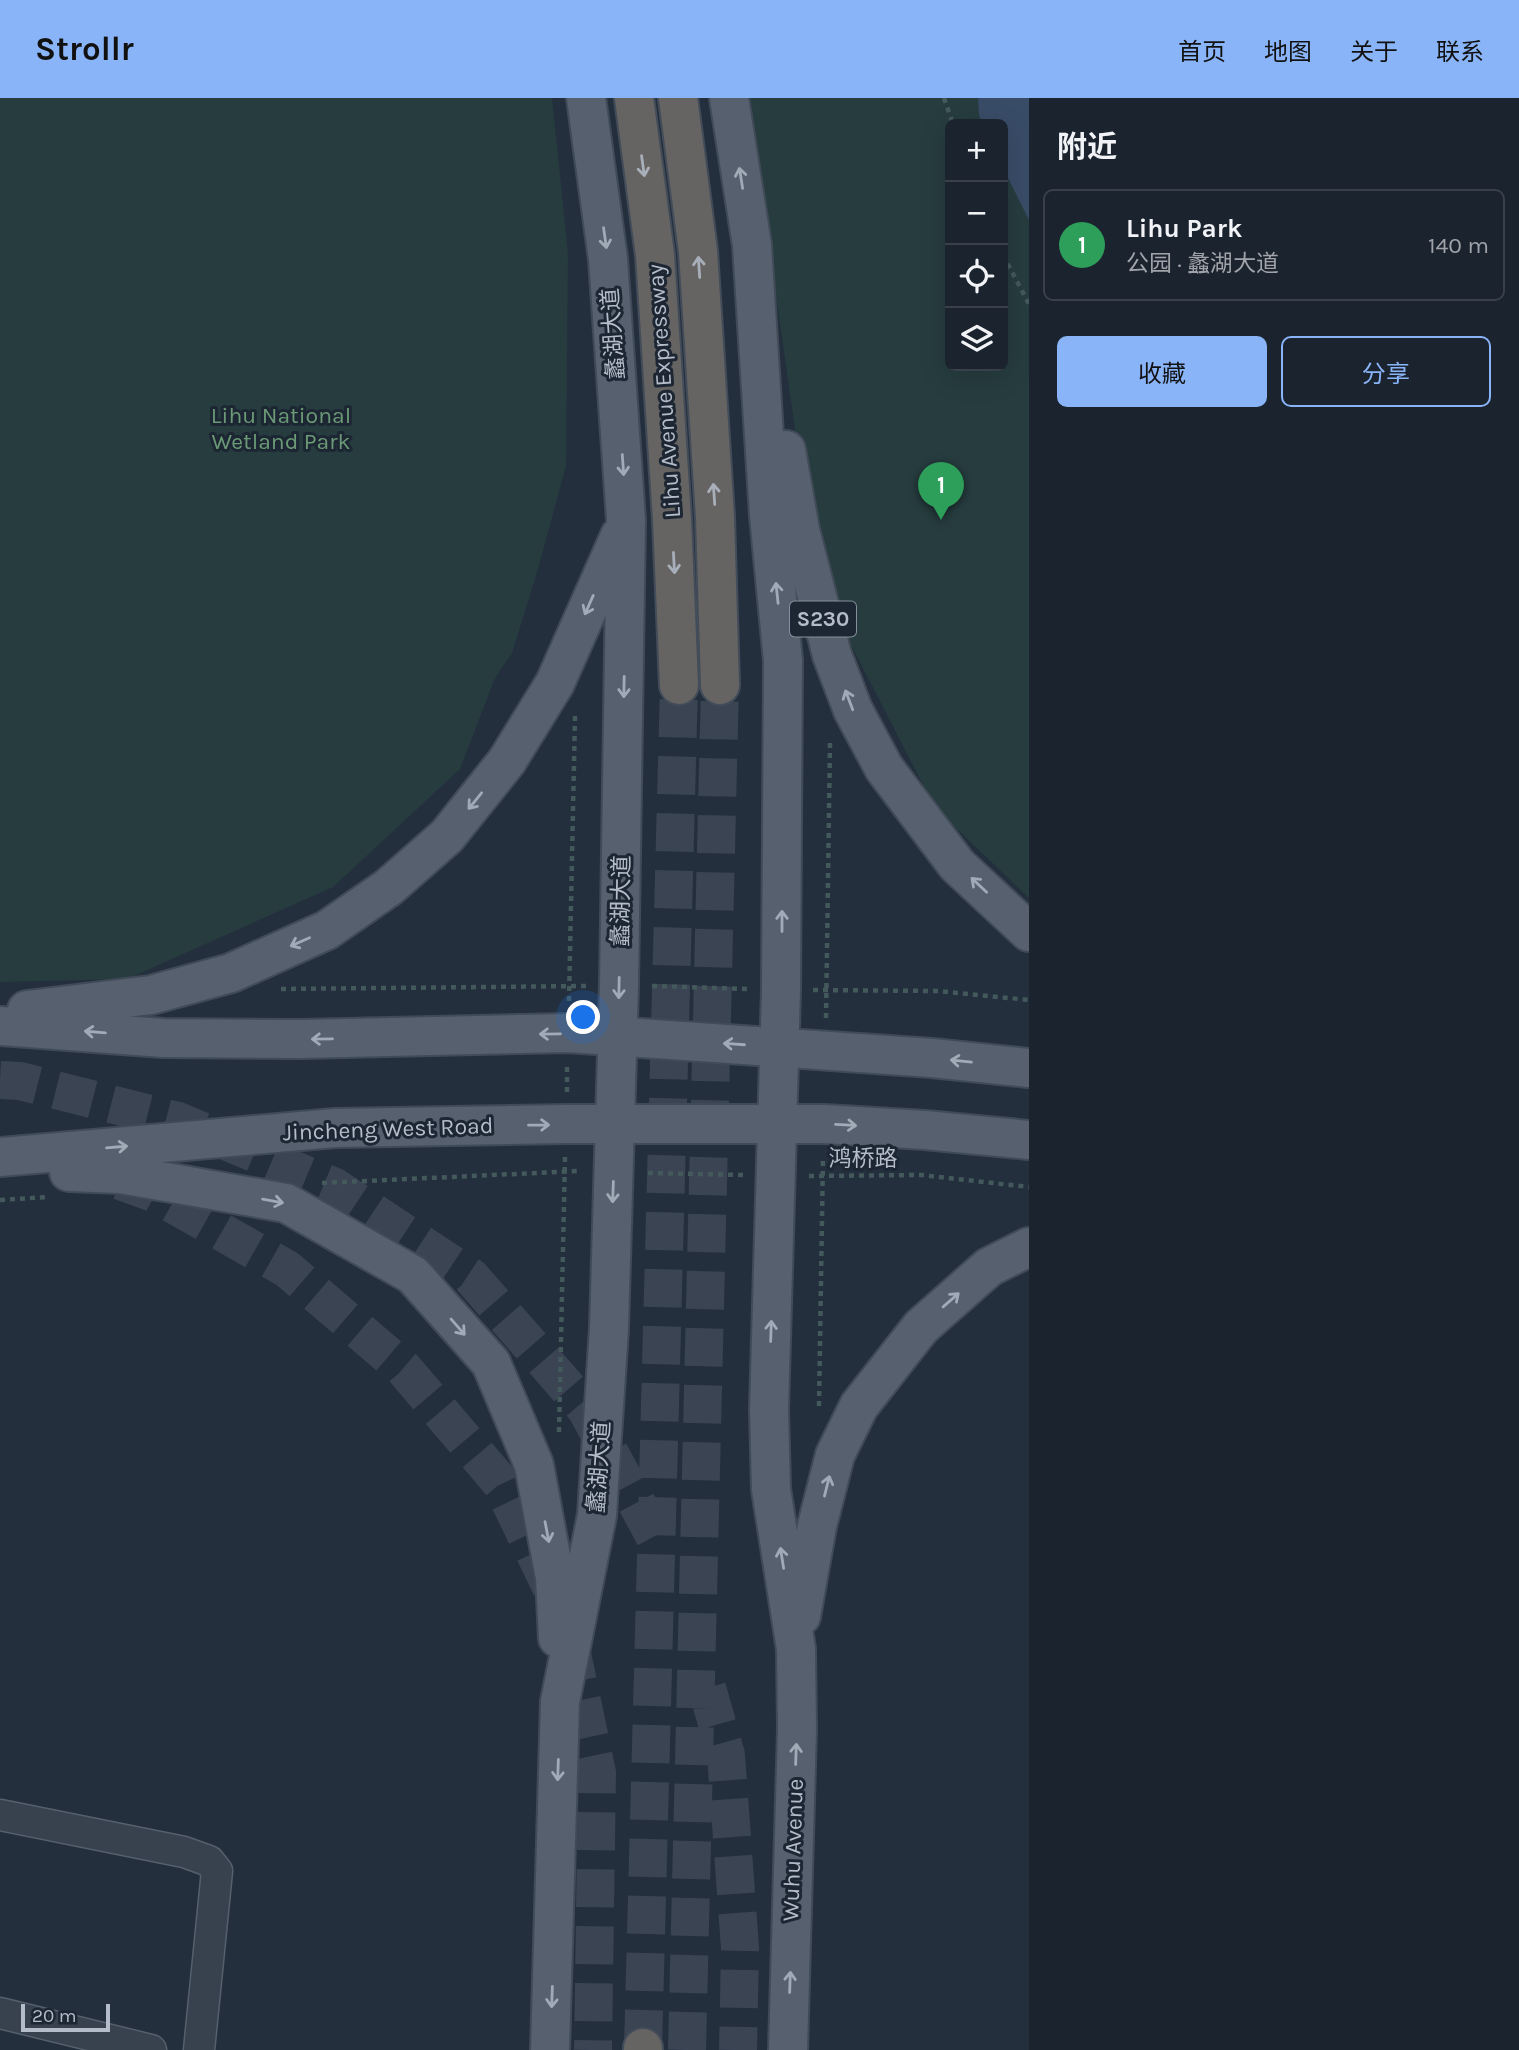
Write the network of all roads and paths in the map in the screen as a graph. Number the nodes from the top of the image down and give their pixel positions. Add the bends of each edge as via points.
1 (586, 98) edge
2 (634, 98) edge
3 (678, 98) edge
4 (729, 98) edge
5 (944, 98) edge
6 (951, 119) edge
7 (752, 245) junction
8 (1008, 264) edge
9 (1029, 304) edge
10 (626, 520) junction
11 (680, 685) tunnel mouth
12 (720, 685) tunnel mouth
13 (1029, 932) edge
14 (619, 985) junction
15 (270, 988) dead end
16 (781, 990) junction
17 (1029, 1000) edge
18 (0, 1012) edge
19 (0, 1026) edge
20 (618, 1037) junction
21 (780, 1047) junction
22 (1029, 1068) edge
23 (615, 1124) junction
24 (778, 1124) junction
25 (1029, 1140) edge
26 (0, 1157) edge
27 (0, 1170) edge
28 (613, 1172) junction
29 (776, 1175) junction
30 (312, 1184) dead end
31 (1029, 1186) edge
32 (1029, 1247) edge
33 (796, 1650) junction
34 (560, 1702) junction
35 (0, 1815) edge
36 (0, 2013) edge
37 (151, 2050) edge
38 (199, 2050) edge
39 (550, 2050) edge
40 (788, 2050) edge

1 -> 10 main road, 蠡湖大道 via 608,259
2 -> 11 highway, Lihu Avenue Expressway via 655,255
12 -> 3 highway, Lihu Avenue Expressway via 715,517 698,251
7 -> 4 main road
5 - 6 path
13 -> 7 main road, S230 via 957,865 884,768 853,710 832,655 800,530
16 -> 7 main road via 783,660
8 - 9 path
10 -> 14 main road, 蠡湖大道
10 -> 18 main road via 555,683 507,761 447,836 389,887 327,930 231,972 151,995
14 - 15 path
14 - 16 path
14 -> 20 main road, 蠡湖大道
16 - 17 path via 938,991
16 - 21 main road
20 -> 19 main road via 568,1033 163,1038
21 -> 20 main road
20 - 23 main road, 蠡湖大道
22 -> 21 main road
21 - 24 main road
23 - 24 main road, Jincheng West Road
26 -> 23 main road, Jincheng West Road via 335,1128
23 - 28 main road, 蠡湖大道
24 -> 25 main road, Jincheng West Road via 925,1129
24 - 29 main road
27 -> 34 main road via 120,1174 286,1203 413,1275 491,1363 534,1465 555,1578
28 - 29 path, 鸿桥路
28 - 30 path
28 -> 34 main road, 蠡湖大道 via 597,1515
29 - 31 path, 鸿桥路 via 921,1175
33 -> 29 main road via 771,1489
33 -> 32 main road via 817,1526 835,1455 859,1406 921,1327 989,1267
40 -> 33 main road, Wuhu Avenue
34 -> 39 main road
35 - 38 street via 209,1861 217,1871
36 - 37 street

